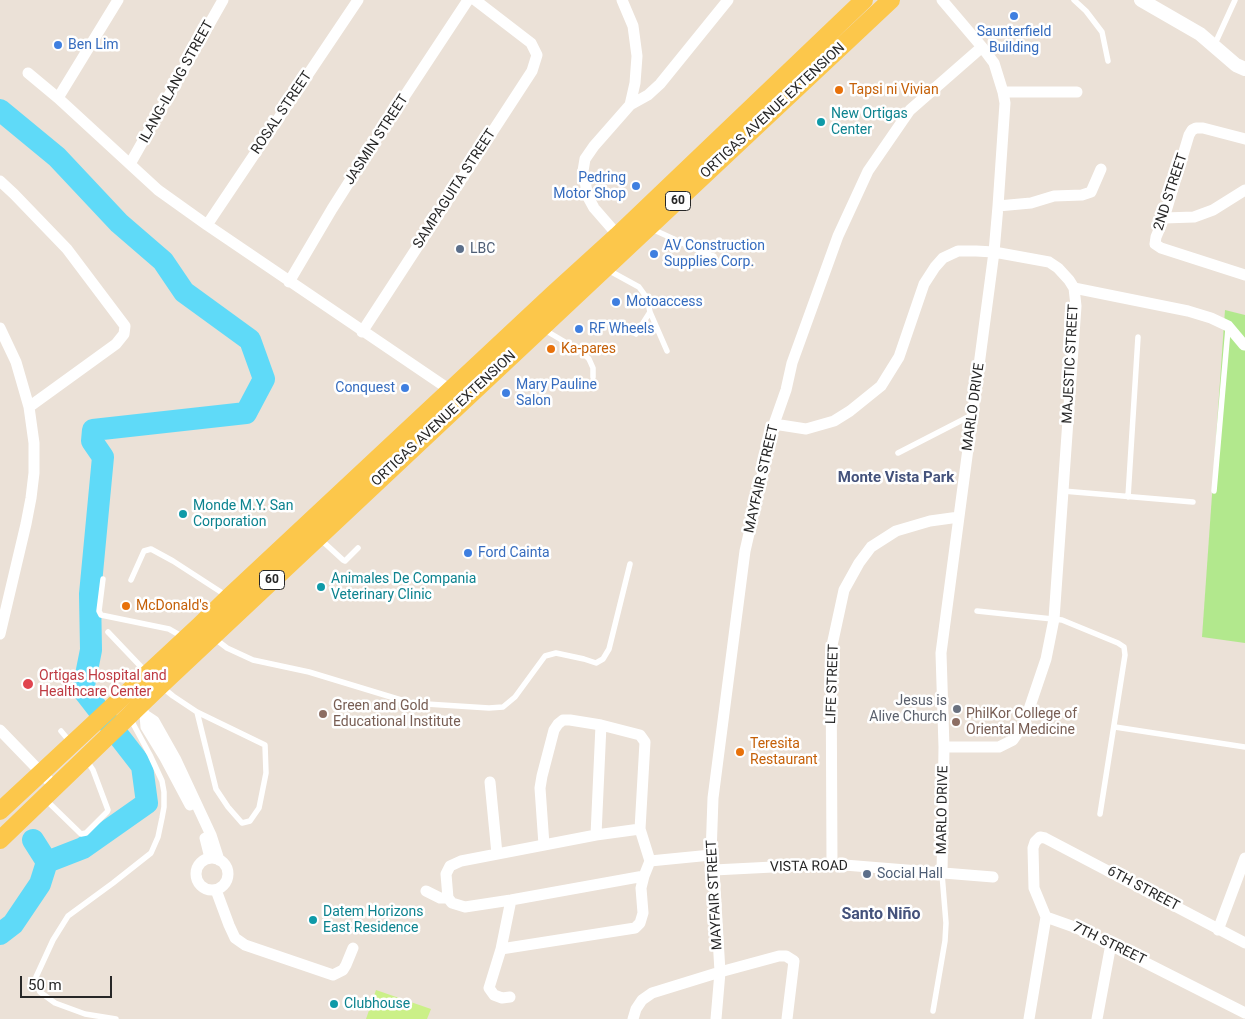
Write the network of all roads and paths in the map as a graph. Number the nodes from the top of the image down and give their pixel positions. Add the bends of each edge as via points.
1 (118, 0) edge
2 (223, 0) edge
3 (358, 0) edge
4 (468, 0) edge
5 (475, 0) edge
6 (622, 0) edge
7 (728, 0) edge
8 (864, 0) edge
9 (890, 0) edge
10 (942, 0) edge
11 (1074, 0) edge
12 (1141, 0) edge
13 (1235, 0) edge
14 (1214, 46) junction
15 (982, 47) junction
16 (803, 57) junction
17 (1108, 61) dead end
18 (1245, 69) edge
19 (816, 70) junction
20 (28, 73) dead end
21 (1003, 92) junction
22 (1077, 92) dead end
23 (58, 98) junction
24 (630, 105) junction
25 (1245, 139) edge
26 (130, 164) junction
27 (1100, 169) dead end
28 (0, 181) edge
29 (1245, 190) edge
30 (998, 206) junction
31 (1164, 218) junction
32 (207, 225) junction
33 (649, 228) junction
34 (622, 241) junction
35 (994, 252) junction
36 (714, 256) dead end
37 (605, 268) junction
38 (1245, 275) edge
39 (289, 282) junction
40 (1074, 288) junction
41 (650, 312) junction
42 (1228, 326) junction
43 (0, 328) edge
44 (542, 328) junction
45 (362, 332) junction
46 (636, 334) dead end
47 (1138, 337) dead end
48 (1245, 345) edge
49 (667, 351) dead end
50 (593, 377) dead end
51 (457, 395) junction
52 (29, 408) junction
53 (973, 414) junction
54 (774, 424) junction
55 (898, 453) dead end
56 (1214, 491) dead end
57 (1063, 492) junction
58 (1128, 496) junction
59 (1193, 502) dead end
60 (959, 518) junction
61 (318, 538) junction
62 (358, 548) dead end
63 (630, 564) dead end
64 (103, 579) dead end
65 (131, 580) dead end
66 (229, 597) junction
67 (977, 611) dead end
68 (1054, 619) junction
69 (206, 631) junction
70 (108, 632) dead end
71 (0, 634) edge
72 (185, 639) junction
73 (154, 680) junction
74 (197, 712) junction
75 (128, 719) junction
76 (601, 725) junction
77 (1115, 727) junction
78 (0, 730) edge
79 (66, 737) junction
80 (944, 747) junction
81 (1245, 747) edge
82 (85, 758) junction
83 (41, 772) junction
84 (490, 782) dead end
85 (45, 796) junction
86 (0, 811) edge
87 (1100, 814) dead end
88 (640, 829) junction
89 (596, 835) junction
90 (0, 840) edge
91 (544, 845) junction
92 (496, 854) junction
93 (711, 855) junction
94 (1245, 858) edge
95 (215, 859) junction
96 (650, 861) junction
97 (832, 864) junction
98 (714, 870) junction
99 (942, 874) junction
100 (644, 876) junction
101 (994, 877) dead end
102 (216, 890) junction
103 (426, 891) dead end
104 (448, 898) junction
105 (511, 900) junction
106 (1046, 917) junction
107 (1218, 930) junction
108 (1111, 944) junction
109 (1245, 944) edge
110 (353, 948) dead end
111 (501, 949) junction
112 (720, 972) junction
113 (510, 997) dead end
114 (933, 1010) dead end
115 (1245, 1013) edge
116 (1101, 1017) edge
117 (116, 1019) edge
118 (633, 1019) edge
119 (716, 1019) edge
120 (788, 1019) edge
121 (1030, 1019) edge

1 - 23 street
2 - 26 street, ILANG-ILANG STREET
3 - 32 street, ROSAL STREET
4 - 39 street, JASMIN STREET via 332,209
5 - 45 street, SAMPAGUITA STREET via 531,43 537,56 532,71
6 - 24 street via 633,26 637,56
7 - 24 street via 660,84
8 - 16 main road, ORTIGAS AVENUE EXTENSION / 60
9 - 19 main road, ORTIGAS AVENUE EXTENSION / 60
10 - 15 street, MARLO DRIVE
11 - 17 lane via 1102,32
12 - 14 street via 1200,34
13 - 14 lane
14 - 18 street
15 - 21 street, MARLO DRIVE via 994,63
15 - 54 street, MAYFAIR STREET via 910,110 868,171 838,236 792,363
16 - 19 main road
16 - 34 main road, ORTIGAS AVENUE EXTENSION / 60
19 - 33 main road, ORTIGAS AVENUE EXTENSION / 60
20 - 23 street
21 - 22 street
21 - 30 street, MARLO DRIVE
23 - 26 street
24 - 34 street via 594,146 585,159 583,171 588,197 594,208
25 - 31 street, 2ND STREET via 1196,128 1189,135
26 - 32 street via 158,190
27 - 30 street via 1091,192
28 - 52 street via 66,249 125,326 124,334 116,344
29 - 31 street via 1213,210 1194,217
30 - 35 street, MARLO DRIVE
31 - 38 street, 2ND STREET via 1155,244 1160,248
32 - 39 street
33 - 34 main road, ORTIGAS AVENUE EXTENSION / 60
33 - 36 lane
34 - 37 main road, ORTIGAS AVENUE EXTENSION / 60
34 - 51 main road, ORTIGAS AVENUE EXTENSION / 60 via 552,294
35 - 40 street, MAJESTIC STREET via 1049,262
35 - 53 street, MARLO DRIVE
35 - 54 street, MAJESTIC STREET via 958,251 943,258 924,284 899,357 881,386 850,411 834,421 806,429
37 - 41 lane via 639,287 647,298
37 - 44 main road, ORTIGAS AVENUE EXTENSION / 60
39 - 45 street
40 - 42 street via 1188,311
40 - 57 street, MAJESTIC STREET via 1076,306
41 - 46 lane
41 - 49 lane
42 - 48 street
42 - 56 lane
43 - 52 street via 16,362
44 - 50 lane via 582,352 593,368
44 - 51 main road, ORTIGAS AVENUE EXTENSION / 60
45 - 51 street
47 - 58 lane
51 - 61 main road, ORTIGAS AVENUE EXTENSION / 60
51 - 66 main road, ORTIGAS AVENUE EXTENSION / 60
52 - 71 street via 34,443 31,498
53 - 55 lane
53 - 60 street, MARLO DRIVE
54 - 93 street, MAYFAIR STREET via 745,551 713,798
57 - 58 lane
57 - 68 street, MAJESTIC STREET
58 - 59 lane
60 - 80 street, MARLO DRIVE via 941,653
60 - 97 street, LIFE STREET via 930,521 896,531 870,547 844,590 831,650
61 - 62 lane via 343,560
61 - 69 main road, ORTIGAS AVENUE EXTENSION / 60
63 - 69 lane via 609,649 603,659 596,663 556,653 545,656 515,697 503,707 411,703 309,672 253,660 227,648
64 - 72 lane via 101,615 169,629
65 - 66 lane via 144,552 151,549
66 - 69 main road, ORTIGAS AVENUE EXTENSION / 60
67 - 68 lane
68 - 77 lane via 1124,647
68 - 80 street, MAJESTIC STREET via 1046,659 1024,724 1012,740 999,747
69 - 72 main road, ORTIGAS AVENUE EXTENSION / 60
69 - 73 main road, ORTIGAS AVENUE EXTENSION / 60
70 - 73 lane
72 - 73 main road, ORTIGAS AVENUE EXTENSION / 60
73 - 74 lane
73 - 75 main road, ORTIGAS AVENUE EXTENSION / 60
73 - 79 main road, ORTIGAS AVENUE EXTENSION / 60
74 - 74 lane via 266,745 266,773 259,808 250,821 242,823 216,788
75 - 82 main road, ORTIGAS AVENUE EXTENSION / 60
75 - 95 street via 154,721 211,835
75 - 117 lane via 162,781 164,808 158,837 151,853 68,916 36,977 40,992 55,1003 85,1014
76 - 88 street via 640,735 645,742
76 - 89 street
76 - 91 street via 563,720 554,730 540,788
77 - 81 lane
77 - 87 lane
78 - 83 street
79 - 82 lane
79 - 83 main road, ORTIGAS AVENUE EXTENSION / 60
80 - 99 street, MARLO DRIVE
82 - 85 main road, ORTIGAS AVENUE EXTENSION / 60
82 - 85 lane via 108,807 86,833 81,834
83 - 85 street
83 - 86 main road, ORTIGAS AVENUE EXTENSION / 60
84 - 92 street
85 - 90 main road, ORTIGAS AVENUE EXTENSION / 60
88 - 89 street
88 - 96 street
89 - 91 street
91 - 92 street
92 - 104 street via 450,866 446,874
93 - 96 street
93 - 98 street, MAYFAIR STREET
94 - 107 street
95 - 102 street via 224,862 228,876 224,885
95 - 102 street via 205,860 198,866 196,876 206,889
96 - 100 street
97 - 98 street, VISTA ROAD
97 - 99 street, VISTA ROAD
98 - 112 street, MAYFAIR STREET
99 - 101 street, VISTA ROAD
99 - 114 lane, MARLO DRIVE via 945,941
100 - 105 street
100 - 111 street via 641,888 643,913 635,928
102 - 110 street via 235,938 245,945 333,975 343,970
103 - 104 street
104 - 105 street via 452,903 465,906
105 - 111 street
106 - 107 street, 6TH STREET via 1034,888 1033,848 1040,837
106 - 108 street, 7TH STREET
106 - 121 street
107 - 109 street, 6TH STREET
108 - 115 street, 7TH STREET
108 - 116 street
111 - 113 street via 489,988 494,995
112 - 118 street via 652,994 642,1000
112 - 119 street, MAYFAIR STREET
112 - 120 street via 778,956 794,961

